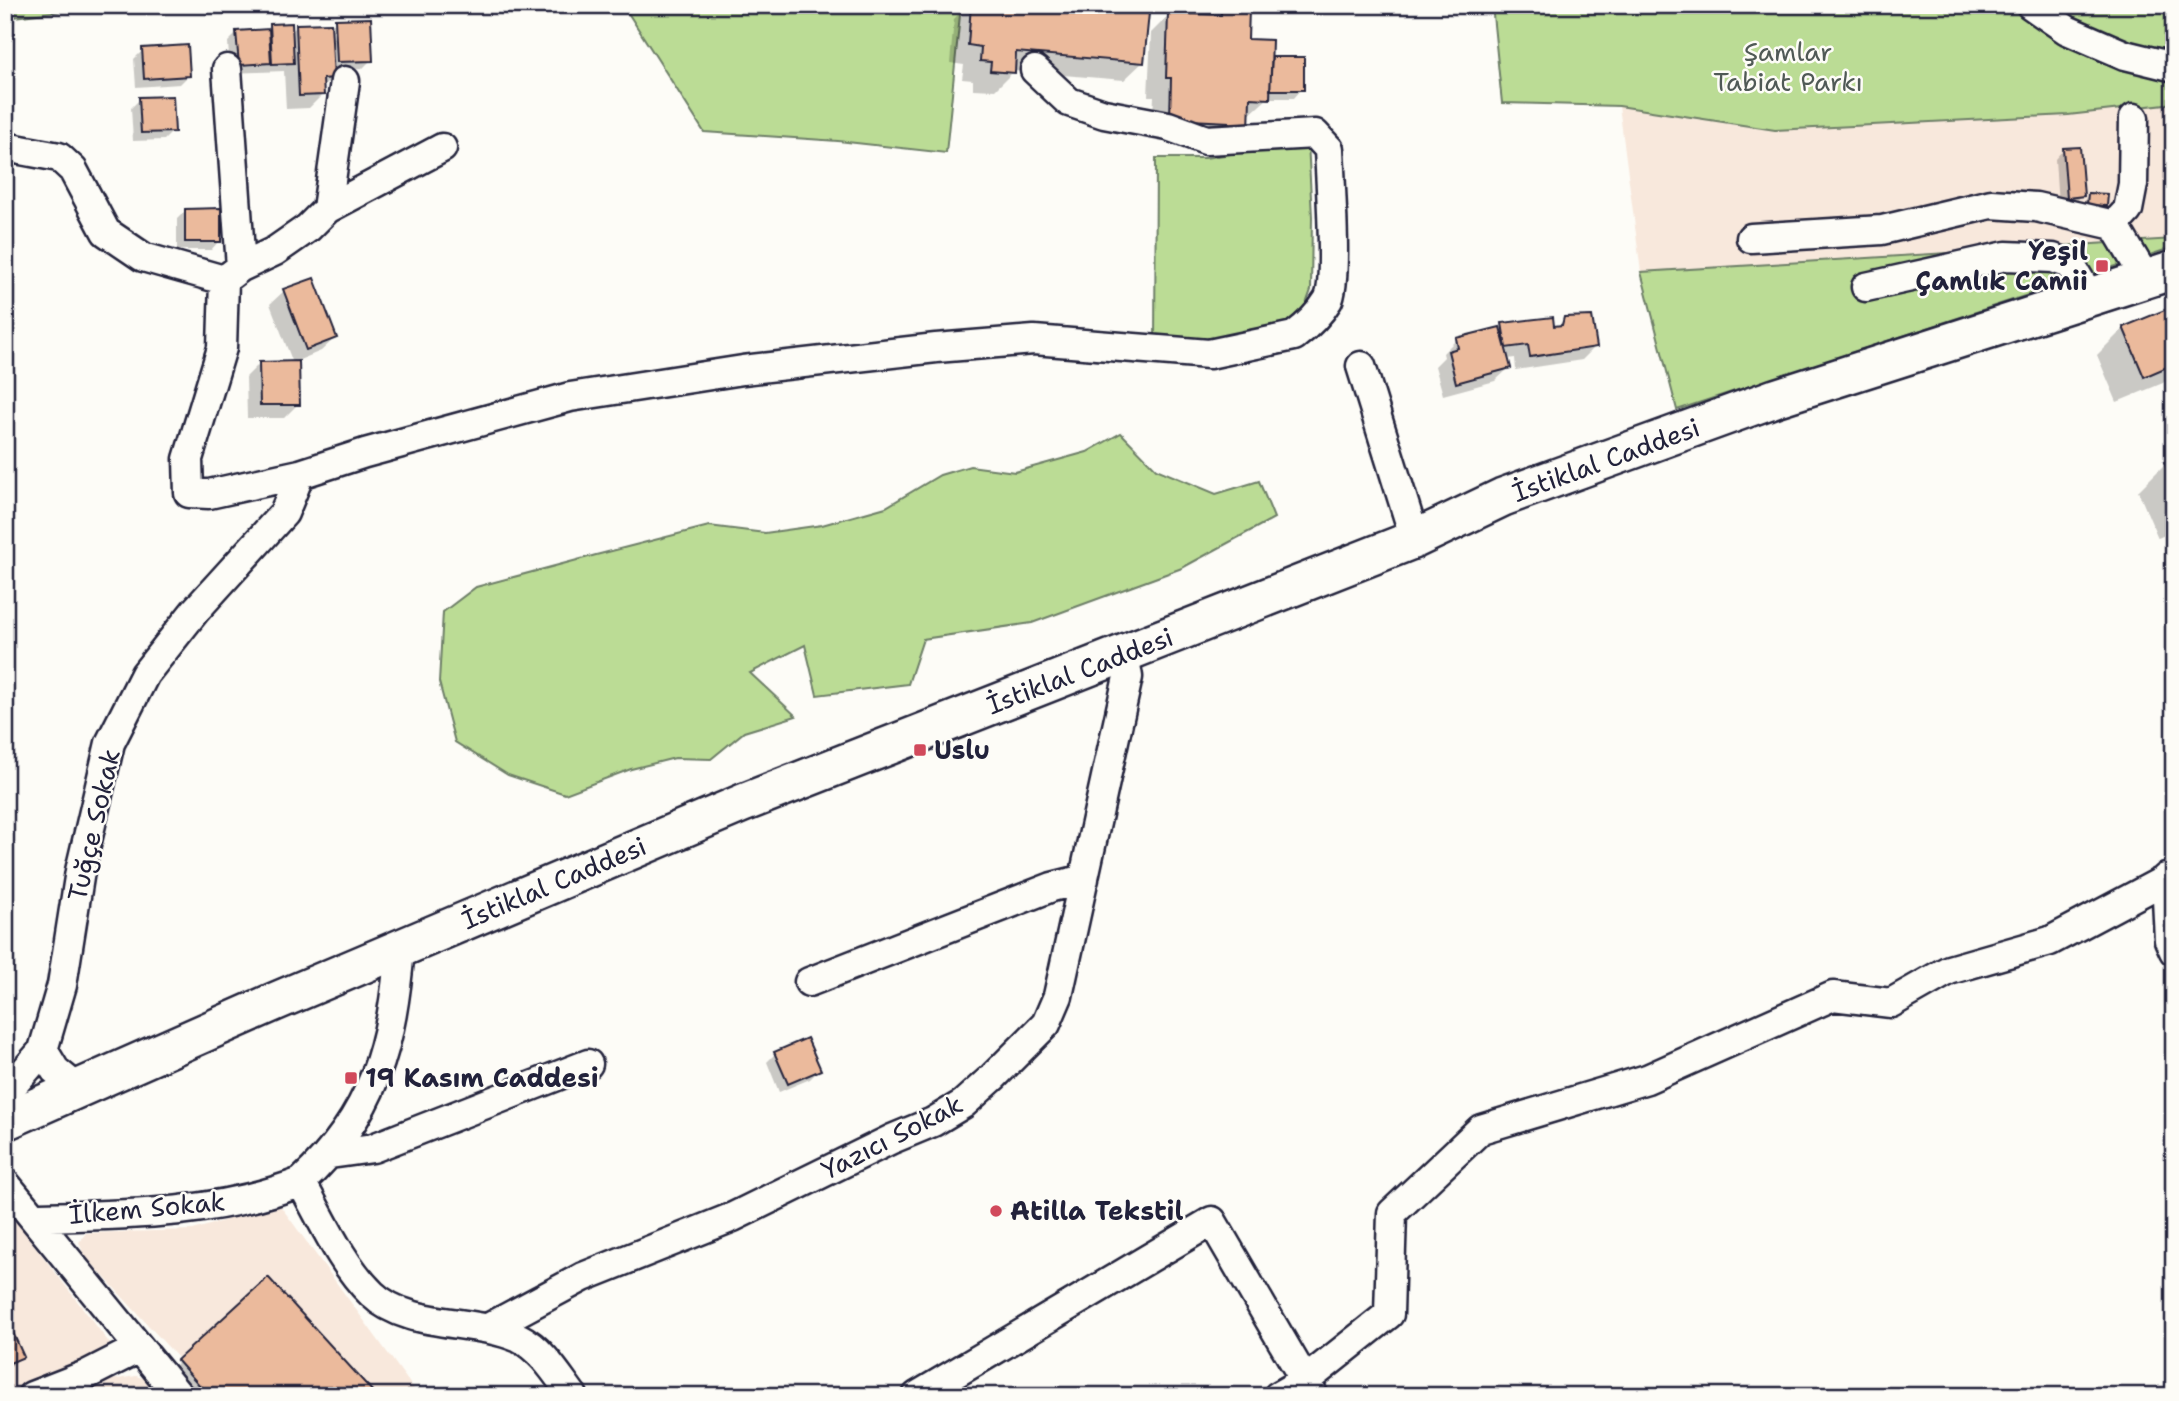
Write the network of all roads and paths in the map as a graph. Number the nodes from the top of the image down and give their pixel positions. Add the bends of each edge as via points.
1 (2031, 5) edge
2 (2174, 67) edge
3 (227, 69) dead end
4 (1035, 70) dead end
5 (345, 81) dead end
6 (2134, 118) dead end
7 (5, 147) edge
8 (442, 148) dead end
9 (327, 209) junction
10 (2114, 225) junction
11 (1751, 238) dead end
12 (233, 273) junction
13 (2160, 275) edge
14 (1867, 287) dead end
15 (2090, 297) junction
16 (1362, 366) dead end
17 (300, 474) junction
18 (1415, 539) junction
19 (1125, 653) junction
20 (2170, 876) edge
21 (1084, 878) junction
22 (400, 948) junction
23 (2174, 951) edge
24 (809, 982) dead end
25 (43, 1050) junction
26 (588, 1064) dead end
27 (78, 1089) junction
28 (5, 1094) edge
29 (5, 1121) edge
30 (330, 1154) junction
31 (301, 1182) junction
32 (5, 1183) edge
33 (33, 1217) junction
34 (488, 1328) junction
35 (139, 1348) junction
36 (1310, 1388) edge
37 (32, 1396) edge
38 (179, 1396) edge
39 (573, 1396) edge
40 (917, 1396) edge
41 (1279, 1396) edge

1 - 2 street via 2067,30 2125,55
3 - 12 street
4 - 17 street via 1069,102 1206,140 1315,134 1329,149 1333,265 1329,299 1304,329 1294,336 1209,354 1034,340 743,370 570,397
5 - 9 street
6 - 10 street via 2129,210
7 - 12 street via 59,157 73,170 106,232 143,257
8 - 9 street
9 - 12 street via 275,251
10 - 11 street via 2036,207 1991,204 1882,230
10 - 13 street
12 - 17 street via 222,348 188,458 189,494 209,494
13 - 15 main road, İstiklal Caddesi
14 - 15 street via 2006,256 2053,258 2070,264
15 - 18 main road, İstiklal Caddesi via 1775,398 1503,497
16 - 18 street
17 - 25 street, Tuğçe Sokak via 284,513 145,674 110,743 80,872 62,985
18 - 19 main road, İstiklal Caddesi
19 - 21 street, Yazıcı Sokak via 1128,677
19 - 22 main road, İstiklal Caddesi via 743,803
20 - 23 street via 2169,940
20 - 36 street via 2050,941 1949,970 1891,1003 1833,996 1647,1079 1481,1129 1392,1213 1389,1314
21 - 24 street
21 - 34 street, Yazıcı Sokak via 1058,996 1046,1024 963,1104 733,1217 583,1277
22 - 27 main road, İstiklal Caddesi
22 - 30 street via 388,1038 371,1086
25 - 27 street via 55,1070
25 - 28 street, Tuğçe Sokak
26 - 30 street via 373,1148
27 - 29 main road, İstiklal Caddesi
30 - 31 street
31 - 33 street, İlkem Sokak via 190,1209
31 - 34 street via 345,1260 373,1295 394,1309
32 - 33 street
33 - 35 street
34 - 39 street via 521,1339 545,1359
35 - 37 street
35 - 38 street
36 - 40 street via 1212,1221
36 - 41 street

